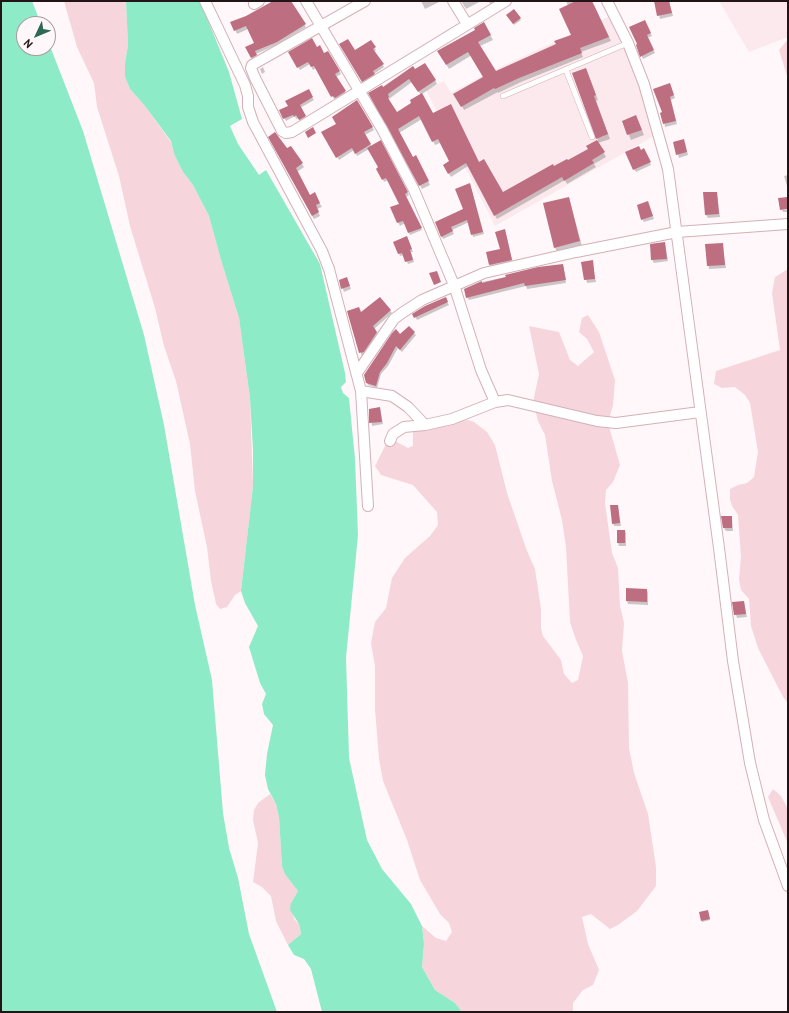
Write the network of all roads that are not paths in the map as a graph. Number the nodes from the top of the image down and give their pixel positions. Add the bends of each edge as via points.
1 (205, 1) edge
2 (306, 1) edge
3 (365, 1) edge
4 (453, 1) edge
5 (506, 1) edge
6 (607, 1) edge
7 (467, 24) junction
8 (322, 27) junction
9 (628, 43) junction
10 (566, 70) junction
11 (360, 92) junction
12 (503, 96) dead end
13 (592, 136) dead end
14 (788, 224) edge
15 (677, 232) junction
16 (454, 285) junction
17 (357, 373) junction
18 (361, 391) junction
19 (495, 402) junction
20 (700, 412) junction
21 (425, 425) junction
22 (390, 441) dead end
23 (368, 506) dead end
24 (788, 886) edge

1 - 17 street via 245,85 253,122 329,268
2 - 8 street
3 - 8 street
4 - 7 street
5 - 7 street
6 - 9 street
7 - 11 street
8 - 11 street
8 - 11 street via 251,66 280,130 292,132
9 - 10 lane
9 - 15 street via 659,133 668,169
10 - 12 lane
10 - 13 lane
11 - 16 street via 414,190
14 - 15 street
15 - 16 street via 484,273
15 - 20 street
16 - 17 street via 422,300 394,320
16 - 19 street via 481,370
17 - 18 street
18 - 21 street via 392,396
18 - 23 street
19 - 20 street via 521,402 616,423
19 - 21 street via 452,419
20 - 24 street via 733,661 750,763 764,820
21 - 22 street via 404,426 393,434

